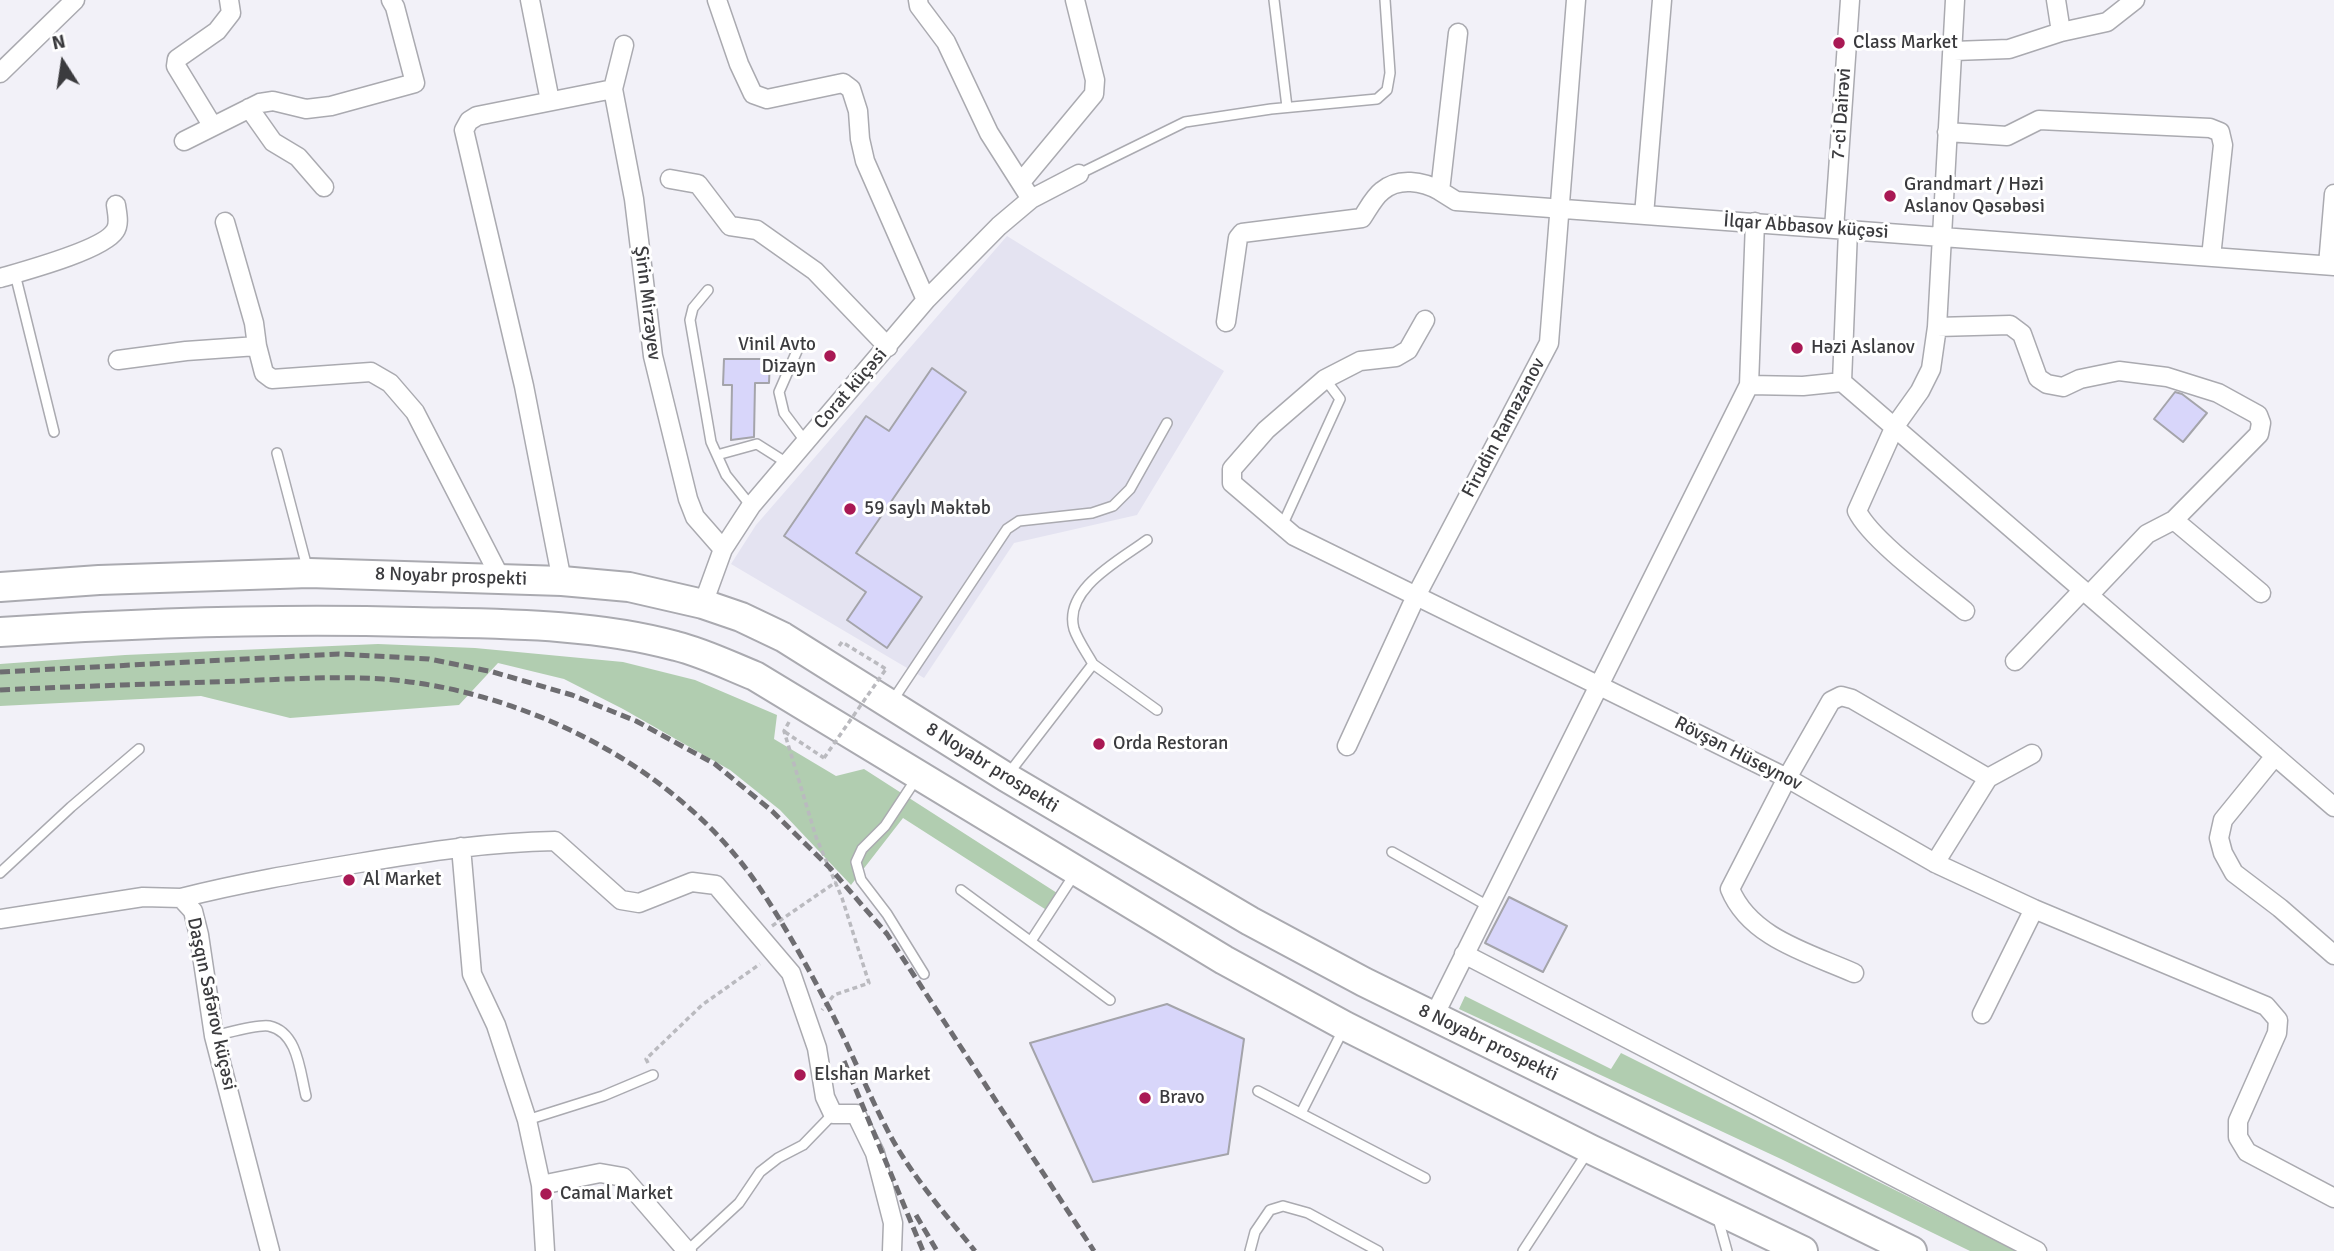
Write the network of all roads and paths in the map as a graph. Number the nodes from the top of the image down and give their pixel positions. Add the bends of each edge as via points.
1 (75, 0) edge
2 (229, 0) edge
3 (391, 0) edge
4 (530, 0) edge
5 (717, 0) edge
6 (918, 0) edge
7 (1075, 0) edge
8 (1274, 0) edge
9 (1385, 0) edge
10 (1576, 0) edge
11 (1662, 0) edge
12 (1850, 0) edge
13 (1955, 0) edge
14 (2056, 0) edge
15 (2135, 0) edge
16 (2061, 32) junction
17 (1458, 33) dead end
18 (624, 45) dead end
19 (1954, 51) junction
20 (0, 73) edge
21 (613, 89) junction
22 (550, 101) junction
23 (1287, 107) junction
24 (249, 108) junction
25 (212, 125) junction
26 (1947, 132) junction
27 (184, 141) dead end
28 (1079, 174) joint
29 (670, 179) dead end
30 (1021, 182) junction
31 (324, 187) dead end
32 (1440, 191) junction
33 (2334, 194) edge
34 (1031, 199) junction
35 (116, 205) dead end
36 (1559, 210) junction
37 (1644, 215) junction
38 (225, 222) dead end
39 (1755, 222) junction
40 (1841, 229) junction
41 (1942, 237) junction
42 (2211, 257) junction
43 (2331, 265) edge
44 (7, 276) edge
45 (708, 290) dead end
46 (926, 300) junction
47 (1425, 320) dead end
48 (1226, 322) dead end
49 (1937, 327) junction
50 (800, 344) dead end
51 (257, 346) junction
52 (888, 347) junction
53 (118, 360) dead end
54 (1325, 379) junction
55 (1842, 382) junction
56 (1749, 385) junction
57 (1167, 423) dead end
58 (1895, 426) junction
59 (54, 432) dead end
60 (805, 441) junction
61 (277, 453) dead end
62 (717, 455) junction
63 (787, 463) junction
64 (751, 506) junction
65 (2175, 520) junction
66 (1282, 526) junction
67 (1147, 540) dead end
68 (723, 550) junction
69 (309, 573) junction
70 (500, 578) junction
71 (562, 581) junction
72 (0, 587) edge
73 (2086, 593) junction
74 (2261, 593) dead end
75 (1416, 596) junction
76 (703, 604) junction
77 (1965, 611) dead end
78 (0, 632) edge
79 (842, 642) dead end
80 (2015, 662) dead end
81 (1093, 664) junction
82 (1599, 684) junction
83 (799, 702) junction
84 (890, 705) junction
85 (1157, 710) dead end
86 (784, 731) junction
87 (1347, 746) dead end
88 (139, 749) dead end
89 (2032, 754) dead end
90 (2275, 756) junction
91 (918, 774) junction
92 (1006, 777) junction
93 (1787, 778) junction
94 (1988, 778) junction
95 (2334, 807) edge
96 (461, 847) junction
97 (1392, 852) dead end
98 (1935, 863) junction
99 (1077, 871) junction
100 (0, 873) edge
101 (836, 882) junction
102 (961, 890) dead end
103 (181, 898) junction
104 (1488, 906) junction
105 (2034, 909) junction
106 (1, 914) edge
107 (761, 936) junction
108 (1031, 941) junction
109 (1464, 954) junction
110 (2334, 955) edge
111 (1854, 973) dead end
112 (924, 974) dead end
113 (1110, 1000) dead end
114 (1982, 1014) dead end
115 (1434, 1016) junction
116 (807, 1017) junction
117 (1345, 1026) junction
118 (214, 1036) junction
119 (1413, 1059) junction
120 (653, 1075) joint
121 (1258, 1091) dead end
122 (306, 1096) dead end
123 (1301, 1113) junction
124 (833, 1114) junction
125 (527, 1120) junction
126 (1590, 1149) junction
127 (1425, 1178) dead end
128 (541, 1185) junction
129 (2334, 1198) edge
130 (1715, 1207) junction
131 (270, 1251) edge
132 (545, 1251) edge
133 (687, 1251) edge
134 (892, 1251) edge
135 (1250, 1251) edge
136 (1378, 1251) edge
137 (1523, 1251) edge
138 (1727, 1251) edge
139 (1803, 1251) edge
140 (1912, 1251) edge
141 (2037, 1251) edge

1 - 20 street
2 - 25 street via 231,13 217,31 177,59 176,66
3 - 24 street via 415,83 331,106 306,109 273,101
4 - 22 street
5 - 46 street via 753,93 767,99 842,83 851,89 865,161
6 - 30 street via 946,42 989,133
7 - 30 street via 1095,80 1094,94
8 - 23 lane
9 - 23 lane via 1387,90 1377,99
10 - 36 street, Firudin Ramazanov
11 - 37 street
12 - 40 street, 7-ci Dairəvi
13 - 19 street
14 - 16 street
15 - 16 street via 2107,22
16 - 19 street via 2009,49
17 - 32 street
18 - 21 street, Şirin Mirzəyev
19 - 26 street
21 - 22 street
21 - 68 street, Şirin Mirzəyev via 634,199 653,356 688,499 695,517
22 - 71 street via 477,116 464,130 524,386
23 - 28 lane via 1185,122
24 - 25 street
24 - 31 street via 273,142 299,157
25 - 27 street
26 - 41 street
26 - 42 street via 2007,136 2039,120 2220,132 2223,145
28 - 34 street, Corat küçəsi
29 - 52 street via 698,184 730,226 757,230 814,271
30 - 34 street
32 - 36 street, İlqar Abbasov küçəsi via 1456,201
32 - 48 street, İlqar Abbasov küçəsi via 1412,181 1393,184 1381,191 1362,218 1242,233
33 - 43 street
34 - 46 street, Corat küçəsi
35 - 44 street via 114,234 88,250
36 - 37 street, İlqar Abbasov küçəsi
36 - 75 street, Firudin Ramazanov via 1549,343
37 - 39 street, İlqar Abbasov küçəsi
38 - 51 street
39 - 40 street, İlqar Abbasov küçəsi
39 - 56 street
40 - 41 street, İlqar Abbasov küçəsi
40 - 55 street, 7-ci Dairəvi
41 - 42 street, İlqar Abbasov küçəsi
41 - 49 street
42 - 43 street, İlqar Abbasov küçəsi
44 - 59 lane
45 - 62 lane via 693,308 690,320
46 - 52 street, Corat küçəsi
47 - 54 street, Rövşən Hüseynov via 1408,350 1395,357 1360,361
49 - 58 street via 1931,369
49 - 65 street via 2010,325 2022,334 2038,378 2047,384 2063,387 2119,371 2167,377 2218,393 2258,415 2262,423 2259,434
50 - 60 lane via 779,392 784,413
51 - 53 street
51 - 70 street via 264,373 272,379 371,372 390,383 415,412
52 - 60 street, Corat küçəsi
54 - 66 lane via 1340,398
54 - 66 street, Rövşən Hüseynov via 1266,430 1232,469 1232,483
55 - 56 street
55 - 58 street
56 - 82 street
57 - 84 lane via 1130,489 1113,506 1092,513 1019,521 1007,529
58 - 73 street
58 - 77 street via 1857,511 1889,548
60 - 63 street, Corat küçəsi
61 - 69 lane
62 - 63 lane via 757,444
62 - 64 lane via 726,475
63 - 64 street, Corat küçəsi
64 - 68 street, Corat küçəsi
65 - 73 street via 2147,534
65 - 74 street
66 - 75 street, Rövşən Hüseynov
67 - 81 lane via 1088,583 1076,599 1074,628
68 - 76 street, Corat küçəsi
69 - 70 highway, 8 Noyabr prospekti
69 - 72 highway, 8 Noyabr prospekti
70 - 71 highway, 8 Noyabr prospekti
71 - 76 highway, 8 Noyabr prospekti via 629,587
73 - 80 street
73 - 90 street
75 - 82 street, Rövşən Hüseynov
75 - 87 street, Firudin Ramazanov
76 - 84 highway, 8 Noyabr prospekti via 783,637
78 - 83 highway via 327,620 562,629 677,646 755,676
79 - 86 path, bridge via 886,669 824,758
81 - 85 lane
81 - 92 lane
82 - 93 street, Rövşən Hüseynov
82 - 104 street
83 - 86 path
83 - 91 highway
84 - 92 highway, 8 Noyabr prospekti
86 - 101 path via 816,837
88 - 100 lane
89 - 94 street
90 - 95 street
90 - 110 street via 2223,820 2219,838 2223,853 2234,873
91 - 99 highway
91 - 112 lane via 897,810 856,862 861,880
92 - 115 highway, 8 Noyabr prospekti via 1250,921
93 - 94 street via 1831,701 1841,696
93 - 98 street, Rövşən Hüseynov
93 - 111 street via 1730,889 1736,904 1768,935
94 - 98 street
96 - 103 street via 235,884
96 - 107 street via 555,841 621,900 639,903 692,882 716,885
96 - 125 street via 472,974 496,1026
97 - 104 lane
98 - 105 street, Rövşən Hüseynov
99 - 108 lane
99 - 117 highway
101 - 107 path
101 - 116 path via 869,983 834,995 822,1010
102 - 108 lane
103 - 106 street, Daşqın Səfərov küçəsi via 143,897
103 - 118 street, Daşqın Səfərov küçəsi via 193,911 200,934
104 - 109 street
105 - 114 street
105 - 129 street, Rövşən Hüseynov via 2266,1006 2278,1020 2277,1033 2238,1121 2238,1137 2247,1152
107 - 116 street via 790,973
107 - 120 path via 761,962 702,1005 646,1059
108 - 113 lane
109 - 115 street
109 - 141 street
115 - 119 highway
115 - 140 highway, 8 Noyabr prospekti
116 - 124 street
117 - 119 highway
117 - 123 lane
118 - 122 lane via 267,1026 285,1032
118 - 131 street, Daşqın Səfərov küçəsi
119 - 126 highway
120 - 125 lane
121 - 123 lane
123 - 127 lane
124 - 133 lane via 803,1145 760,1171 739,1203
124 - 134 street via 856,1114 875,1153 893,1223
125 - 128 street
126 - 130 highway
126 - 137 lane
128 - 132 street
128 - 133 street via 600,1173 623,1177
130 - 138 lane
130 - 139 highway
135 - 136 lane via 1255,1232 1270,1210 1283,1206 1308,1213

